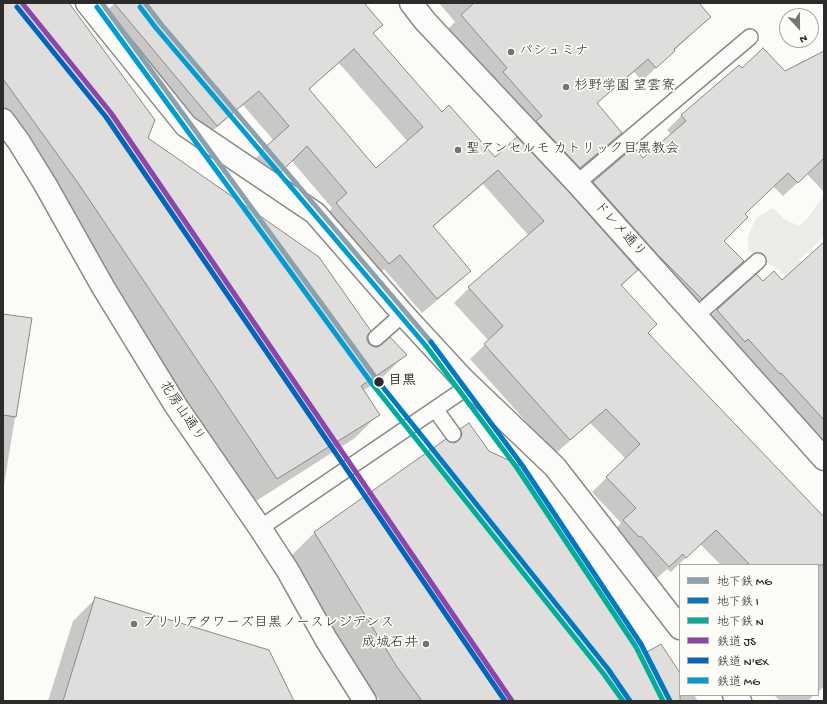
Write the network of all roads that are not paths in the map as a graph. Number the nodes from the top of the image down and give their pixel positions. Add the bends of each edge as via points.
1 (87, 3) edge
2 (411, 3) edge
3 (750, 37) dead end
4 (3, 120) edge
5 (578, 183) junction
6 (758, 261) dead end
7 (403, 314) junction
8 (696, 316) junction
9 (376, 338) dead end
10 (469, 386) junction
11 (435, 409) junction
12 (453, 434) dead end
13 (824, 459) edge
14 (260, 528) junction
15 (679, 627) edge
16 (365, 701) edge

1 - 7 street via 186,126 315,213
2 - 5 street, ドレメ通り
3 - 5 lane
4 - 14 street, 花房山通り via 45,184 103,287 176,406
5 - 8 street, ドレメ通り
6 - 8 lane
7 - 9 lane
7 - 10 street
8 - 13 street, ドレメ通り
10 - 11 lane
10 - 15 street via 555,467
11 - 12 lane
11 - 14 lane
14 - 16 street, 花房山通り

